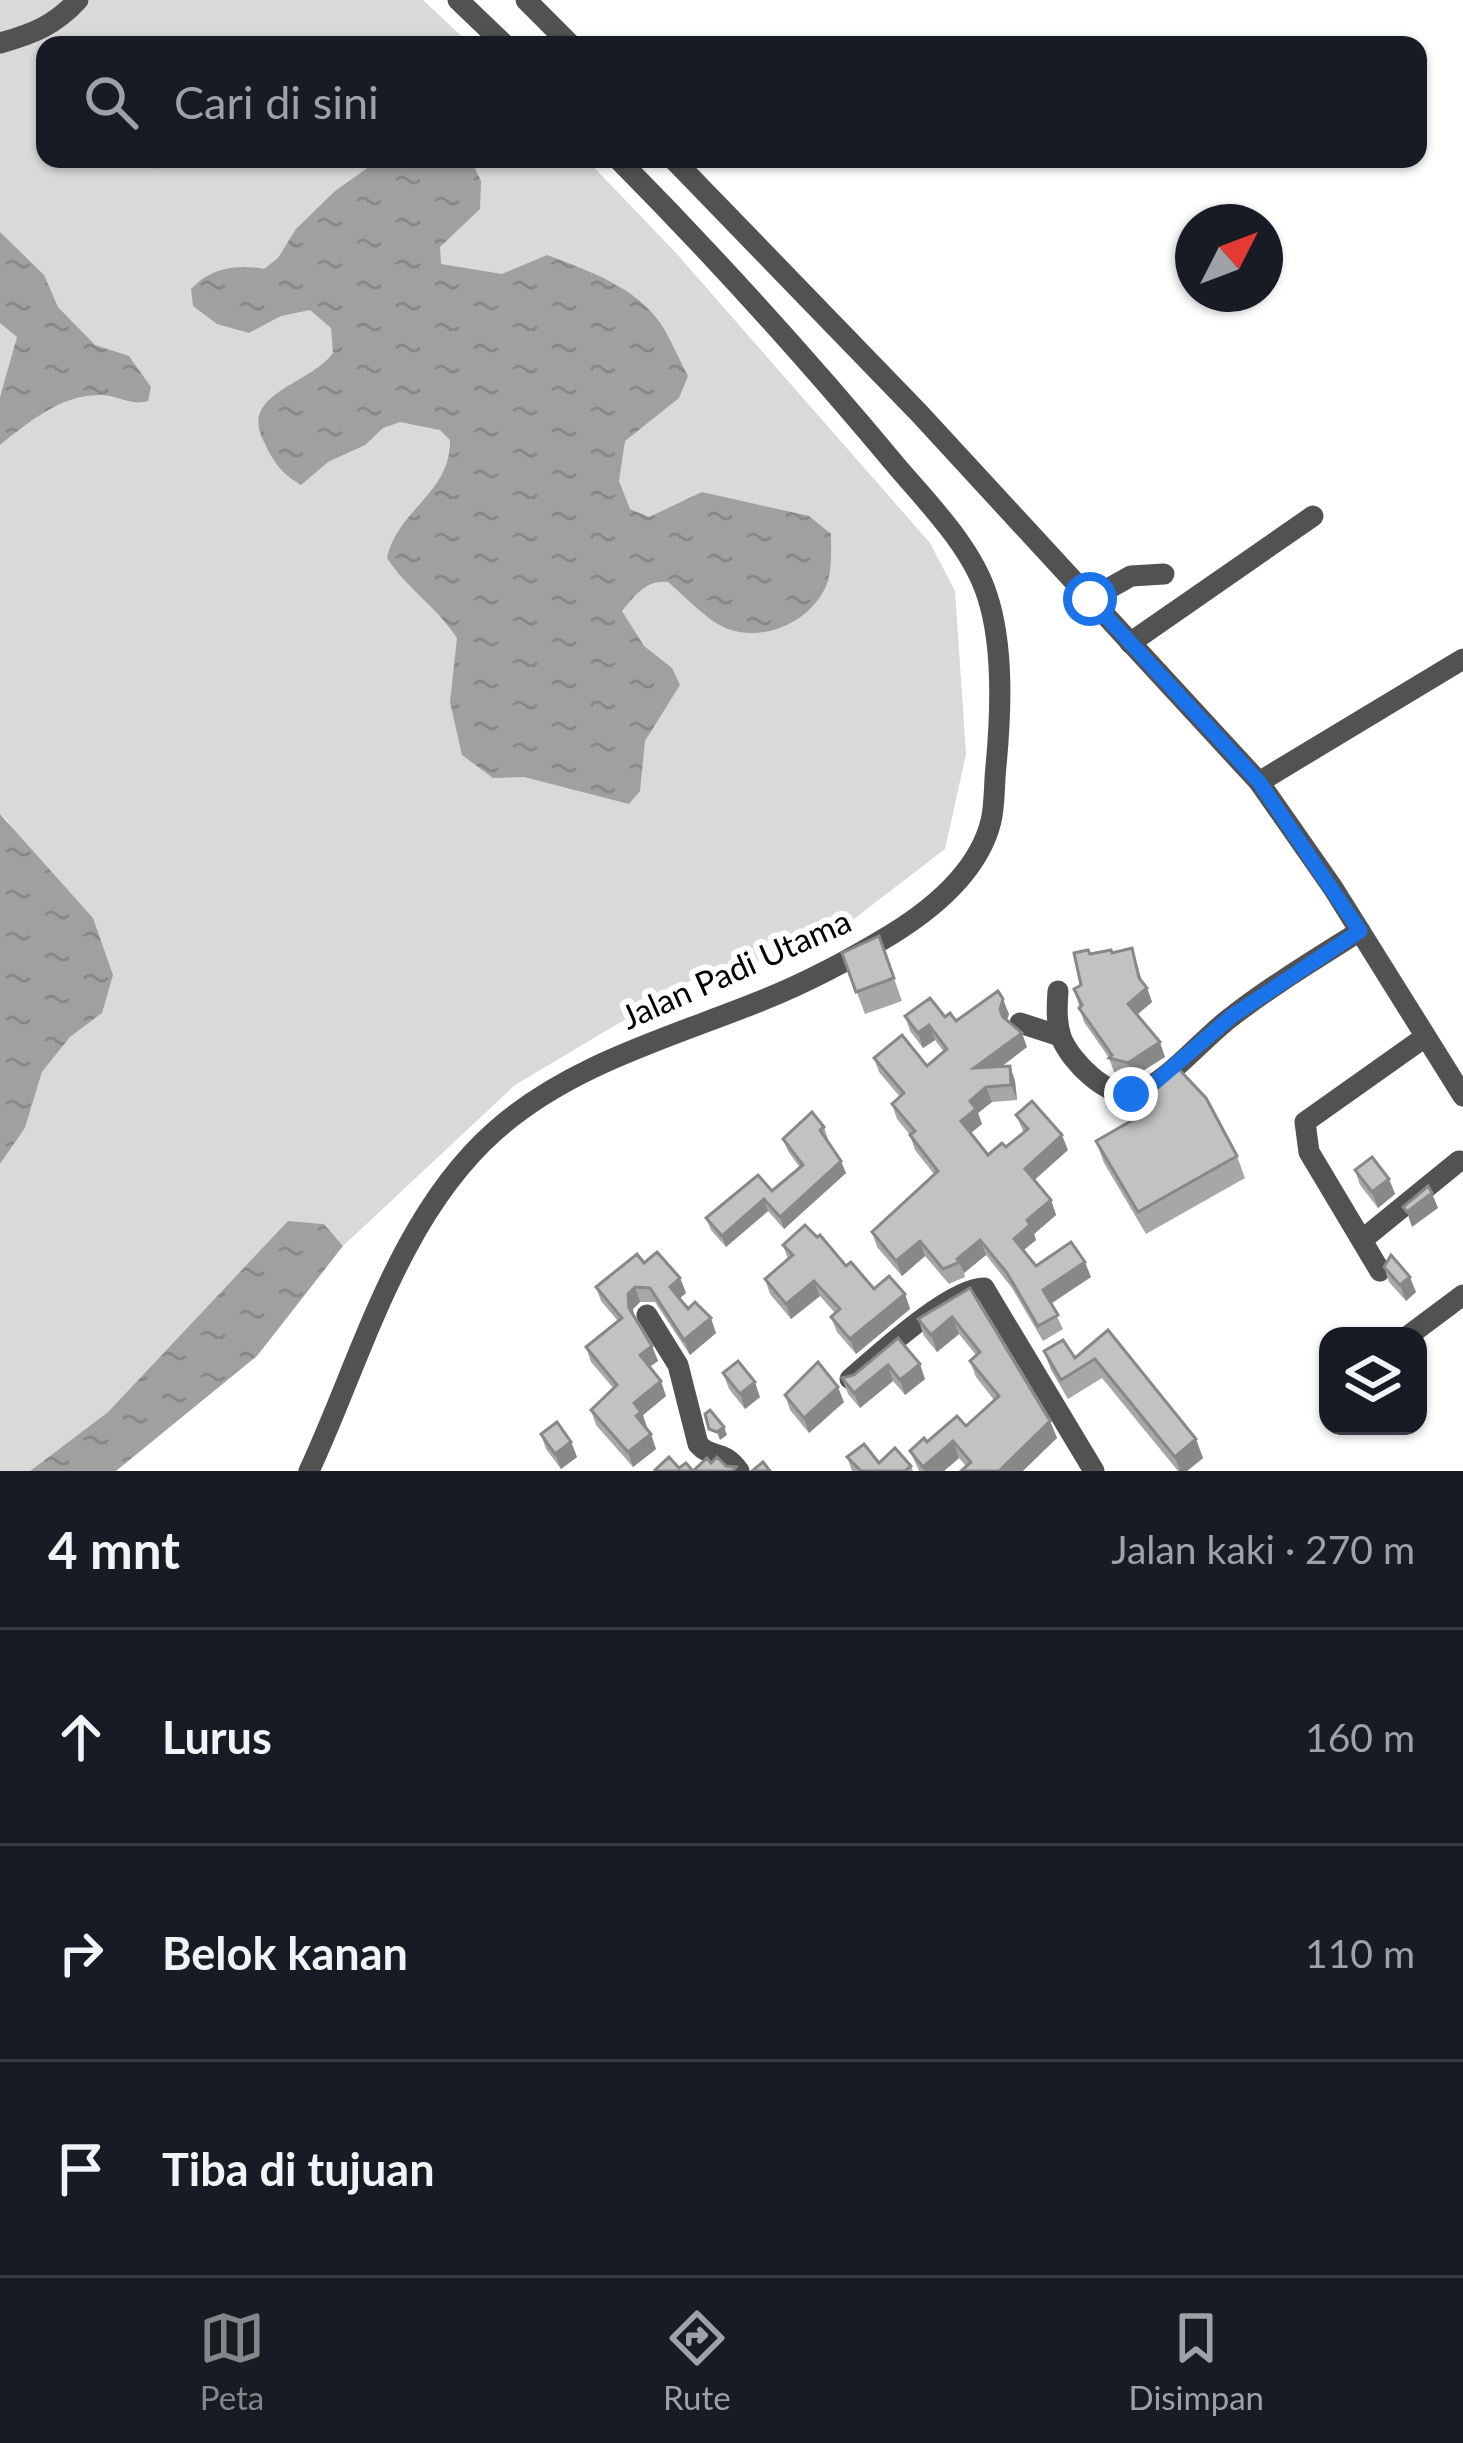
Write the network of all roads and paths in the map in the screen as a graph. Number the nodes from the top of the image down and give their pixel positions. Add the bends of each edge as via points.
1 (78, 0) edge
2 (458, 0) edge
3 (526, 0) edge
4 (496, 36) edge
5 (562, 36) edge
6 (0, 44) edge
7 (626, 168) edge
8 (681, 168) edge
9 (1312, 516) dead end
10 (1164, 574) dead end
11 (1090, 599) junction
12 (1130, 644) junction
13 (1463, 659) edge
14 (1259, 782) junction
15 (1360, 931) junction
16 (1058, 991) dead end
17 (1020, 1024) edge
18 (1060, 1036) junction
19 (1425, 1037) junction
20 (1463, 1096) edge
21 (1459, 1161) dead end
22 (1362, 1240) junction
23 (1380, 1271) edge
24 (1463, 1295) edge
25 (646, 1315) dead end
26 (1420, 1327) edge
27 (850, 1379) edge
28 (309, 1471) edge
29 (739, 1471) edge
30 (1094, 1471) edge

1 - 6 street via 40,32
2 - 4 street
3 - 5 street
7 - 28 street, Jalan Padi Utama via 854,415 972,565 987,595 998,658 991,821 974,863 897,931 785,990 596,1066 493,1132 446,1186 411,1244
8 - 11 street
9 - 12 street
10 - 11 street via 1131,576
11 - 12 street
12 - 14 street
13 - 14 street
14 - 15 street
15 - 18 street via 1232,1016 1140,1091 1108,1088
15 - 19 street
16 - 18 street
17 - 18 street
19 - 20 street
19 - 22 street via 1305,1121 1309,1152
21 - 22 street
22 - 23 street
24 - 26 street
25 - 29 street via 678,1365 698,1444 726,1455
27 - 30 street via 970,1289 984,1288

